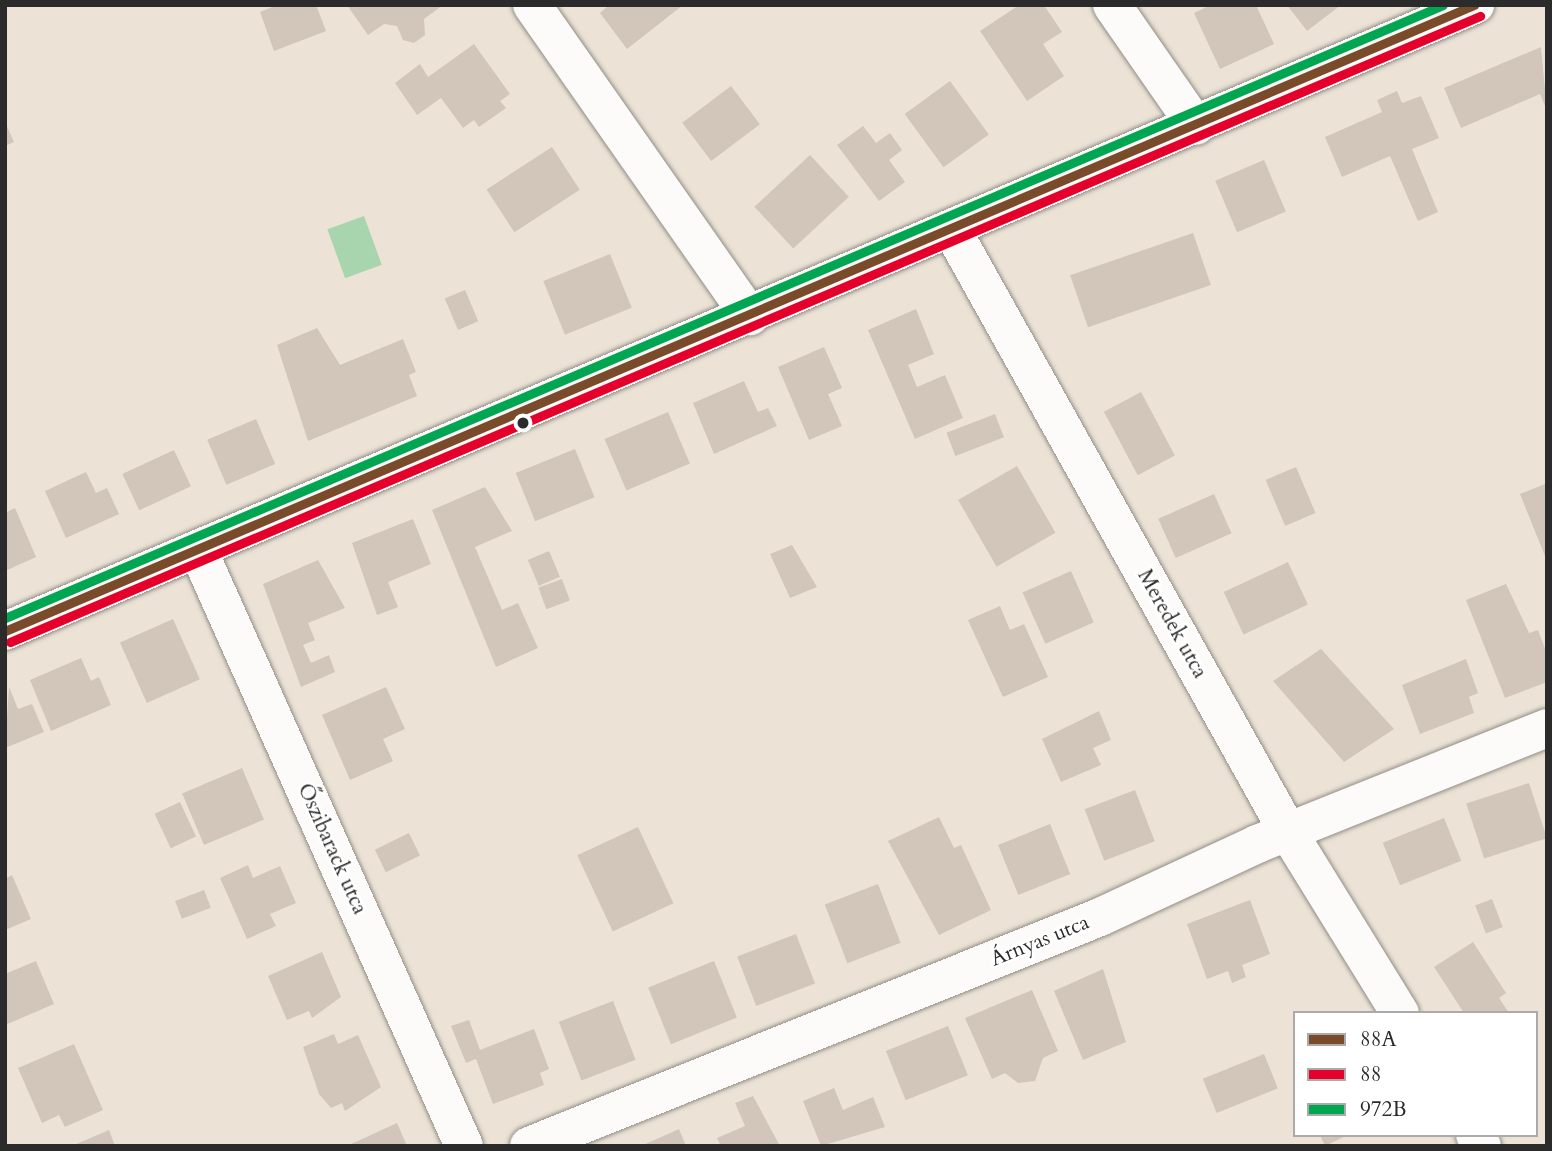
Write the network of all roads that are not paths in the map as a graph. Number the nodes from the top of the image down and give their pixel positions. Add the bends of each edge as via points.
1 (532, 5) edge
2 (1112, 5) edge
3 (1475, 5) edge
4 (1196, 126) junction
5 (952, 230) junction
6 (750, 316) junction
7 (199, 552) junction
8 (5, 631) edge
9 (1547, 728) edge
10 (1288, 832) junction
11 (1399, 1011) edge
12 (464, 1146) edge
13 (528, 1146) edge

1 - 6 street
2 - 4 street
3 - 4 street
4 - 5 street
5 - 6 street
5 - 10 street, Meredek utca
6 - 7 street
7 - 8 street
7 - 12 street, Őszibarack utca
9 - 10 street, Árnyas utca
10 - 11 street, Meredek utca
10 - 13 street, Árnyas utca via 1100,917

